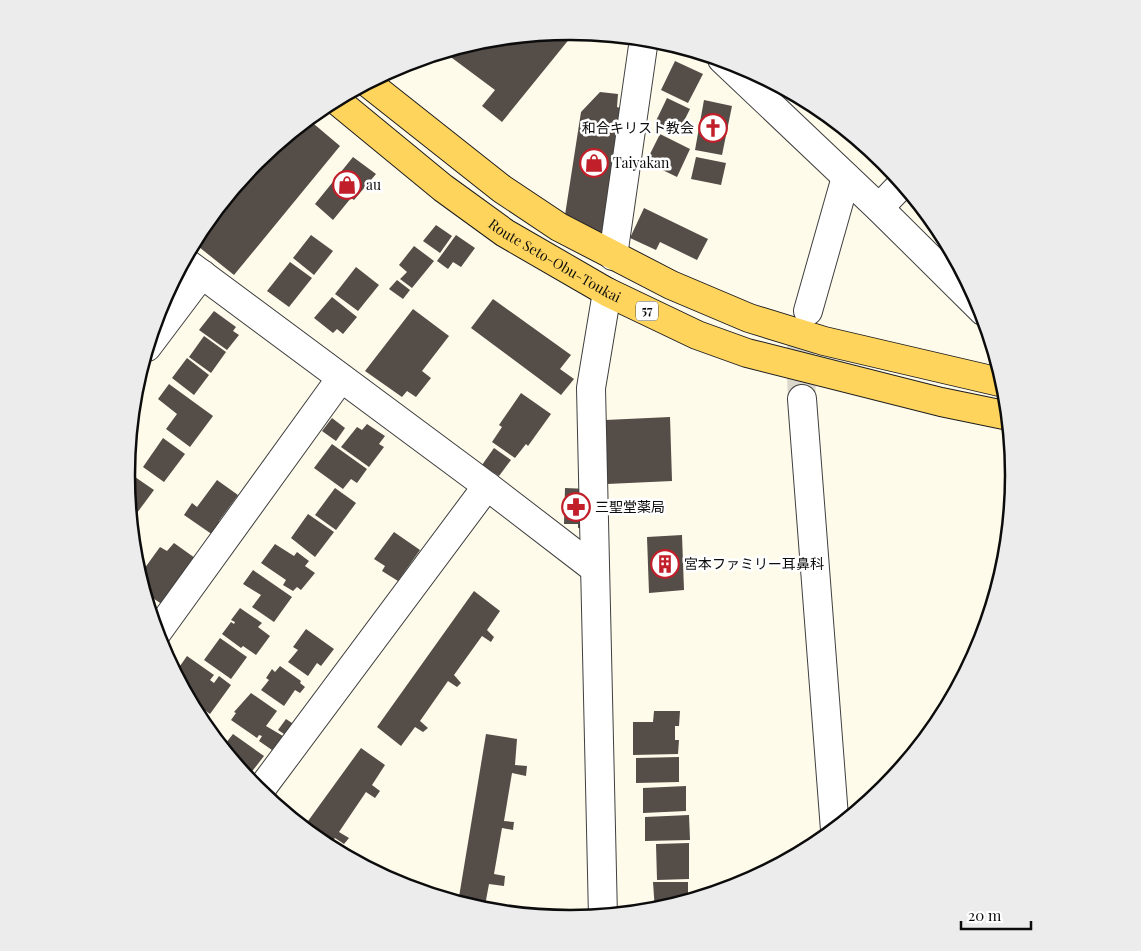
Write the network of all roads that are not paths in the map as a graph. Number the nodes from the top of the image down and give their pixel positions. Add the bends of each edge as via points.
1 (643, 46) edge
2 (737, 73) edge
3 (373, 87) edge
4 (342, 105) edge
5 (846, 177) junction
6 (898, 188) edge
7 (879, 208) junction
8 (613, 256) junction
9 (193, 267) edge
10 (607, 292) junction
11 (966, 294) edge
12 (808, 312) tunnel mouth
13 (166, 313) edge
14 (994, 376) edge
15 (341, 378) junction
16 (802, 399) tunnel mouth
17 (1002, 415) edge
18 (487, 486) junction
19 (595, 569) junction
20 (162, 626) edge
21 (265, 785) edge
22 (834, 822) edge
23 (602, 910) edge

1 - 8 street
2 - 5 street
3 - 8 main road, 57 via 502,189 559,227
4 - 10 main road, Route Seto-Obu-Toukai / 57 via 443,188 492,223
5 - 7 street
5 - 12 street
6 - 7 street
7 - 11 street
8 - 14 main road, 57 via 749,318 824,341
9 - 13 street
9 - 15 street
10 - 17 main road, Route Seto-Obu-Toukai / 57 via 697,335 747,353
10 - 19 street via 590,388
15 - 18 street
15 - 20 street
16 - 22 street
18 - 19 street
18 - 21 street
19 - 23 street

